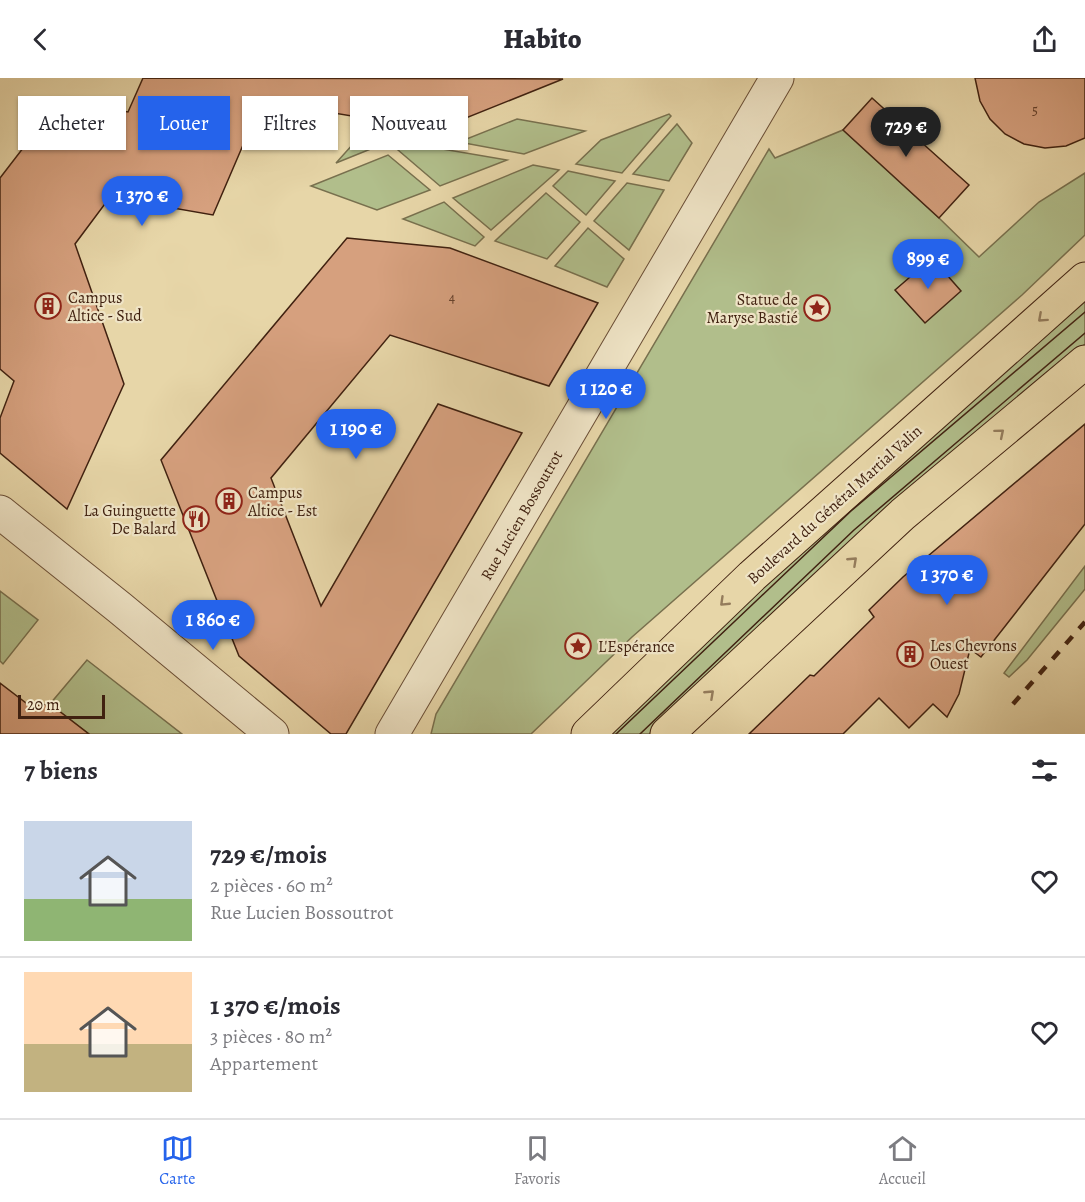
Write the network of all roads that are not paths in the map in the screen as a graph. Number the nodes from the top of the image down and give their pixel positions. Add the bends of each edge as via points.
1 (777, 78) edge
2 (1085, 279) edge
3 (1085, 362) edge
4 (0, 512) edge
5 (273, 734) edge
6 (392, 734) edge
7 (588, 734) edge
8 (667, 734) edge

1 - 6 street, Rue Lucien Bossoutrot
2 -> 7 main road, Boulevard du Général Martial Valin via 752,576
8 -> 3 main road via 903,514
4 - 5 street

